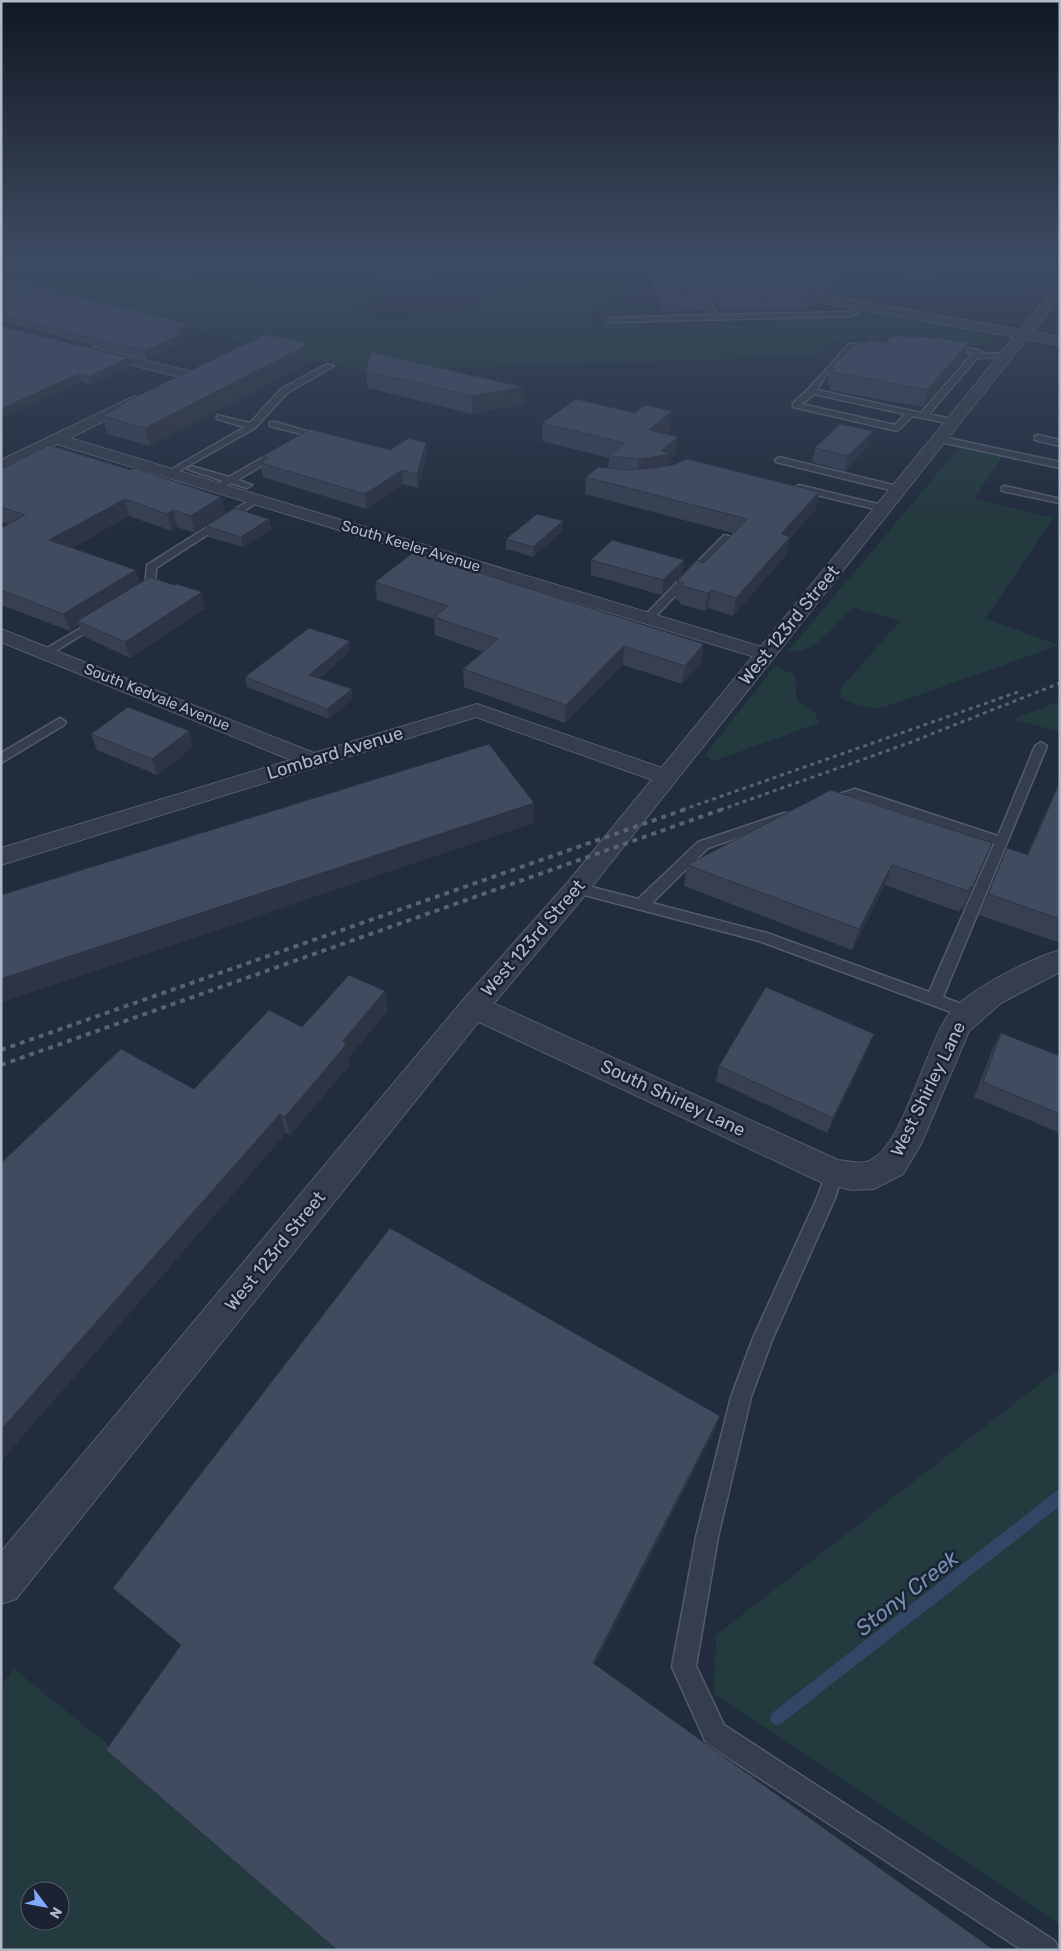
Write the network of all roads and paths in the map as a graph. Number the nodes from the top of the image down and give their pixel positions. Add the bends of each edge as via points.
1 (86, 349) edge
2 (849, 349) edge
3 (962, 349) edge
4 (1011, 349) edge
5 (975, 356) junction
6 (1002, 361) junction
7 (330, 366) dead end
8 (205, 367) edge
9 (187, 375) junction
10 (170, 384) edge
11 (812, 391) junction
12 (152, 392) edge
13 (911, 413) junction
14 (923, 416) junction
15 (220, 417) dead end
16 (952, 422) junction
17 (273, 424) dead end
18 (252, 426) junction
19 (1038, 438) dead end
20 (56, 439) junction
21 (939, 439) junction
22 (1060, 443) edge
23 (1, 451) edge
24 (19, 457) junction
25 (779, 460) dead end
26 (1060, 465) edge
27 (1, 466) edge
28 (191, 469) dead end
29 (169, 473) junction
30 (223, 484) junction
31 (791, 486) edge
32 (898, 489) junction
33 (1005, 489) dead end
34 (252, 492) junction
35 (1057, 501) dead end
36 (883, 508) junction
37 (727, 536) edge
38 (134, 598) edge
39 (110, 613) edge
40 (648, 618) junction
41 (1, 635) edge
42 (45, 653) junction
43 (765, 654) junction
44 (60, 722) dead end
45 (1041, 746) dead end
46 (1, 759) edge
47 (312, 760) junction
48 (666, 777) junction
49 (819, 805) edge
50 (801, 811) edge
51 (1002, 842) junction
52 (1, 857) edge
53 (576, 888) junction
54 (642, 904) junction
55 (1060, 960) edge
56 (934, 999) junction
57 (474, 1006) junction
58 (967, 1012) junction
59 (834, 1173) junction
60 (874, 1175) joint
61 (1, 1584) edge
62 (1046, 1950) edge

1 - 9 street
2 - 11 lane
3 - 5 lane via 978,352
4 - 6 street, West 123rd Street
5 - 6 lane
5 - 6 lane
5 - 14 lane
6 - 16 street, West 123rd Street
7 - 18 lane via 284,391
8 - 9 street
9 - 10 street
11 - 13 lane
11 - 13 lane via 796,405 897,428
12 - 20 street
13 - 14 lane
14 - 16 lane
15 - 18 lane
16 - 21 street, West 123rd Street
17 - 30 lane via 312,434
18 - 29 lane
19 - 22 lane
20 - 24 street
20 - 29 street, South Keeler Avenue
21 - 26 lane
21 - 32 street, West 123rd Street
23 - 24 street
24 - 27 street
25 - 32 lane
28 - 30 lane
29 - 30 street, South Keeler Avenue
30 - 34 street, South Keeler Avenue
31 - 36 lane
32 - 36 street, West 123rd Street
33 - 35 lane
34 - 38 lane via 152,566 150,588
34 - 40 street, South Keeler Avenue
36 - 43 street, West 123rd Street
37 - 40 lane
39 - 42 lane
40 - 43 street, South Keeler Avenue
41 - 42 street, South Kedvale Avenue
42 - 47 street, South Kedvale Avenue
43 - 48 street, West 123rd Street
44 - 46 lane
45 - 51 lane
47 - 48 street, Lombard Avenue via 476,710
47 - 52 street, Lombard Avenue
48 - 53 street, West 123rd Street
49 - 51 lane via 855,793
50 - 54 lane via 702,845
51 - 56 lane
53 - 54 lane
53 - 57 street, West 123rd Street
54 - 56 lane via 762,937
55 - 58 street, West Shirley Lane via 979,1002
56 - 58 lane
57 - 59 street, South Shirley Lane
57 - 61 street, West 123rd Street
58 - 60 street, West Shirley Lane via 957,1025 905,1144 892,1164
59 - 60 street, South Shirley Lane
59 - 62 lane via 741,1397 707,1537 684,1667 715,1734

